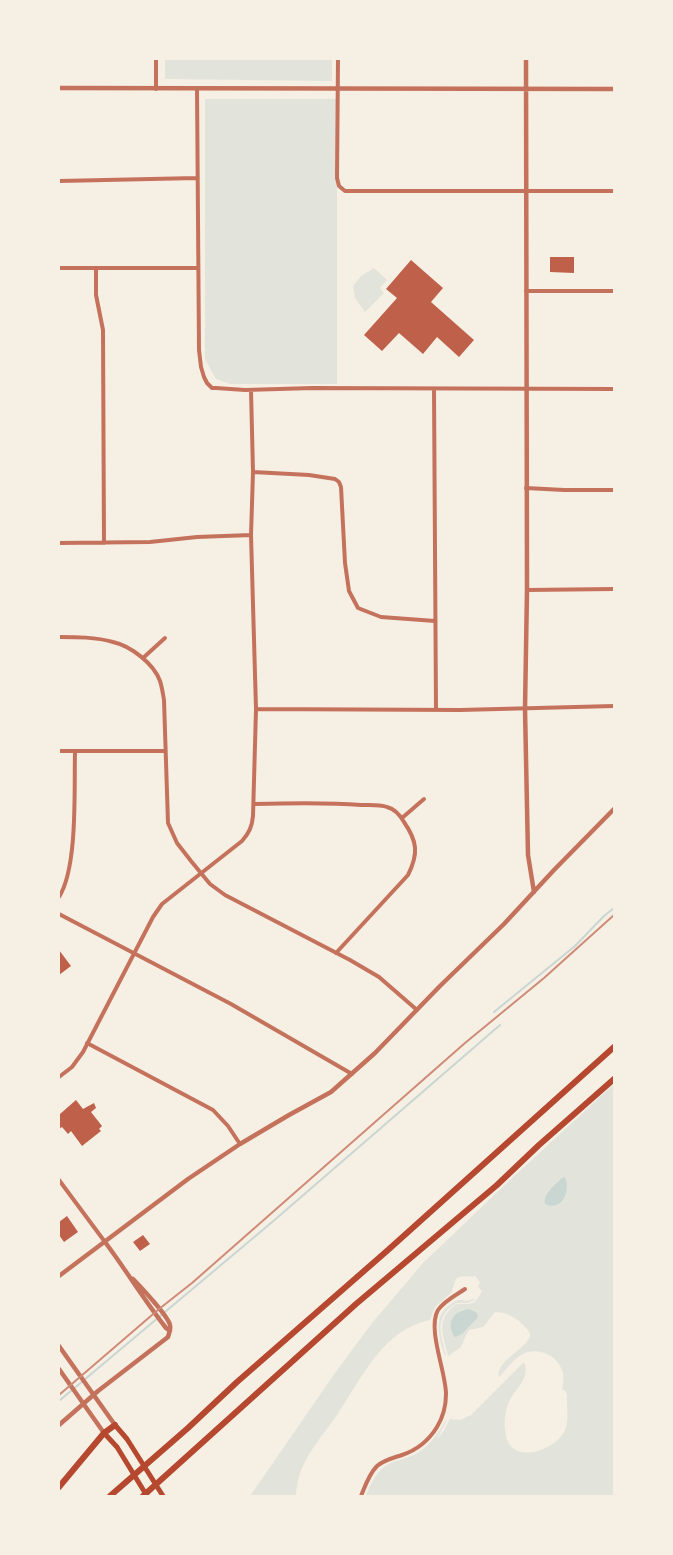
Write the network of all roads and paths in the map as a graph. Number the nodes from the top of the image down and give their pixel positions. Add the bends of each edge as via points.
1 (156, 59) edge
2 (338, 59) edge
3 (526, 59) edge
4 (59, 88) edge
5 (197, 88) junction
6 (156, 89) junction
7 (338, 89) junction
8 (526, 89) junction
9 (614, 89) edge
10 (196, 178) junction
11 (59, 181) edge
12 (526, 190) junction
13 (614, 191) edge
14 (59, 268) edge
15 (96, 268) junction
16 (198, 268) junction
17 (526, 291) junction
18 (614, 291) edge
19 (434, 389) junction
20 (614, 389) edge
21 (251, 390) junction
22 (526, 390) junction
23 (253, 472) junction
24 (526, 488) junction
25 (614, 490) edge
26 (251, 535) junction
27 (59, 543) edge
28 (104, 543) junction
29 (614, 589) edge
30 (527, 590) junction
31 (436, 620) junction
32 (59, 637) edge
33 (165, 638) dead end
34 (142, 658) junction
35 (614, 706) edge
36 (256, 709) junction
37 (525, 709) junction
38 (436, 710) junction
39 (59, 751) edge
40 (165, 751) junction
41 (75, 752) junction
42 (424, 799) dead end
43 (254, 804) junction
44 (614, 809) edge
45 (402, 818) junction
46 (201, 873) junction
47 (534, 892) junction
48 (59, 897) edge
49 (59, 914) edge
50 (336, 953) junction
51 (134, 954) junction
52 (417, 1010) junction
53 (87, 1043) junction
54 (614, 1046) edge
55 (352, 1074) junction
56 (59, 1078) edge
57 (614, 1078) edge
58 (240, 1144) junction
59 (59, 1180) edge
60 (105, 1242) junction
61 (59, 1276) edge
62 (465, 1289) dead end
63 (59, 1346) edge
64 (59, 1370) edge
65 (59, 1425) edge
66 (115, 1425) junction
67 (104, 1433) junction
68 (59, 1487) edge
69 (110, 1496) edge
70 (143, 1496) edge
71 (147, 1496) edge
72 (164, 1496) edge
73 (361, 1496) edge

1 - 6 street
2 - 7 street
3 - 8 street
4 - 6 street
5 - 6 street
5 - 7 street
5 - 10 street
7 - 8 street
7 - 12 street via 337,178 345,191
8 - 9 street
8 - 12 street
10 - 11 street
10 - 16 street
12 - 13 street
12 - 17 street
14 - 15 street
15 - 16 street
15 - 28 street via 96,295 103,330
16 - 21 street via 199,350 204,377 212,388
17 - 18 street
17 - 22 street
19 - 21 street
19 - 22 street
19 - 31 street
20 - 22 street
21 - 23 street
22 - 24 street
23 - 26 street
23 - 31 street via 309,475 339,482 348,591 358,608 381,617
24 - 25 street
24 - 30 street
26 - 28 street
26 - 36 street
27 - 28 street
29 - 30 street
30 - 37 street
31 - 38 street
32 - 34 street via 112,641
33 - 34 street
34 - 40 street via 154,669 160,681 164,700
35 - 37 street
36 - 38 street
36 - 43 street
37 - 38 street
37 - 47 street via 528,854
39 - 41 street
40 - 41 street
40 - 46 street via 168,823 177,843
41 - 48 street via 74,824 67,878
42 - 45 street
43 - 45 street via 386,806
43 - 46 street via 249,832
44 - 47 street
45 - 50 street via 415,841 414,863 408,875
46 - 50 street via 225,895
46 - 51 street via 162,904
47 - 52 street
49 - 51 street
50 - 52 street via 379,977
51 - 53 street
51 - 55 street via 231,1004
52 - 55 street
53 - 56 street via 72,1067
53 - 58 street via 214,1110
54 - 69 highway
55 - 58 street via 331,1092
57 - 70 highway
58 - 60 street
59 - 60 street
60 - 61 street
60 - 65 street via 170,1324 170,1331 168,1337
62 - 73 street via 442,1306 435,1319 434,1332 446,1393 437,1426 416,1448 378,1465 369,1476
63 - 66 street
64 - 67 street
66 - 67 highway
66 - 72 main road
67 - 68 highway
67 - 71 main road via 117,1447

